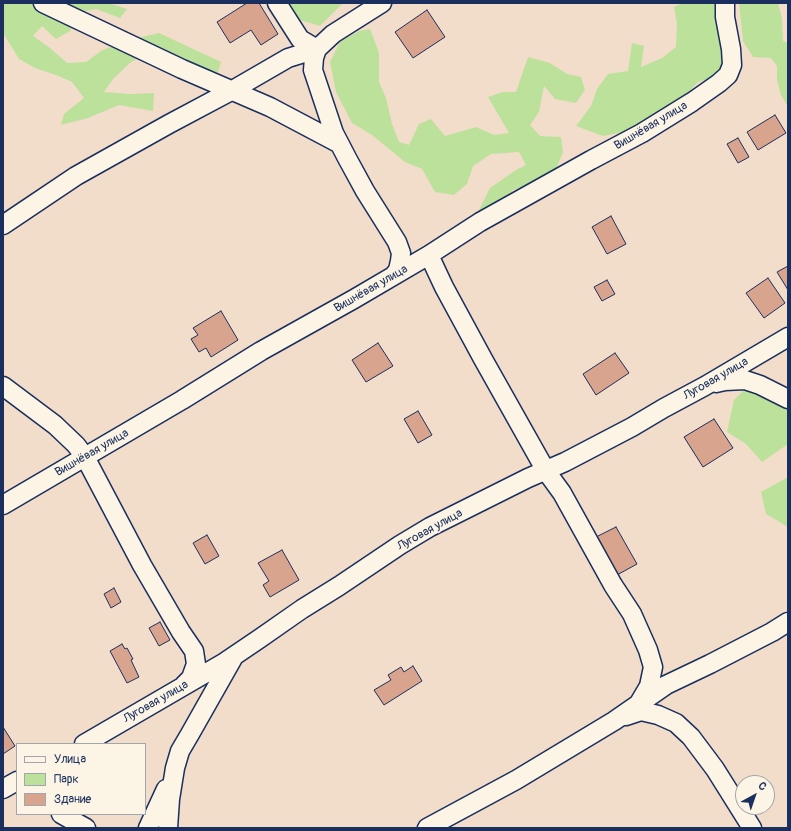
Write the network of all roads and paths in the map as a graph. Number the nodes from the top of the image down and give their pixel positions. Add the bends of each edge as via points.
1 (43, 3) edge
2 (277, 3) edge
3 (382, 3) edge
4 (724, 3) edge
5 (317, 50) junction
6 (231, 90) junction
7 (340, 144) junction
8 (3, 224) edge
9 (429, 255) junction
10 (394, 275) junction
11 (788, 337) edge
12 (3, 386) edge
13 (705, 386) junction
14 (788, 399) edge
15 (85, 457) junction
16 (546, 471) junction
17 (3, 505) edge
18 (788, 622) edge
19 (235, 655) junction
20 (181, 688) junction
21 (639, 703) junction
22 (614, 721) junction
23 (86, 743) edge
24 (175, 768) junction
25 (63, 815) edge
26 (86, 828) edge
27 (148, 828) edge
28 (168, 828) edge
29 (427, 828) edge
30 (752, 828) edge

1 - 6 street
2 - 5 street via 300,40
3 - 5 street via 333,34
4 - 9 street, Вишнёвая улица via 732,65 728,75 719,83 642,133 480,222
5 - 6 street via 288,58
5 - 7 street via 313,70
6 - 7 street via 270,107
6 - 8 street via 76,176
7 - 10 street via 397,242 401,253 398,270
9 - 10 street, Вишнёвая улица
9 - 16 street via 483,360
10 - 15 street, Вишнёвая улица via 261,351
11 - 13 street, Луговая улица
12 - 15 street via 54,425
13 - 14 street via 724,381 745,380
13 - 16 street, Луговая улица
15 - 17 street, Вишнёвая улица
15 - 20 street via 142,565 194,651 194,671
16 - 19 street, Луговая улица via 430,527
16 - 21 street via 562,493 632,614 648,650 653,667 649,686
18 - 21 street via 666,686
19 - 20 street, Луговая улица
19 - 24 street via 180,751
20 - 23 street, Луговая улица
21 - 22 street
22 - 29 street via 516,780
22 - 30 street via 641,711 676,723 691,737 710,763
24 - 27 street
24 - 28 street
25 - 26 street

